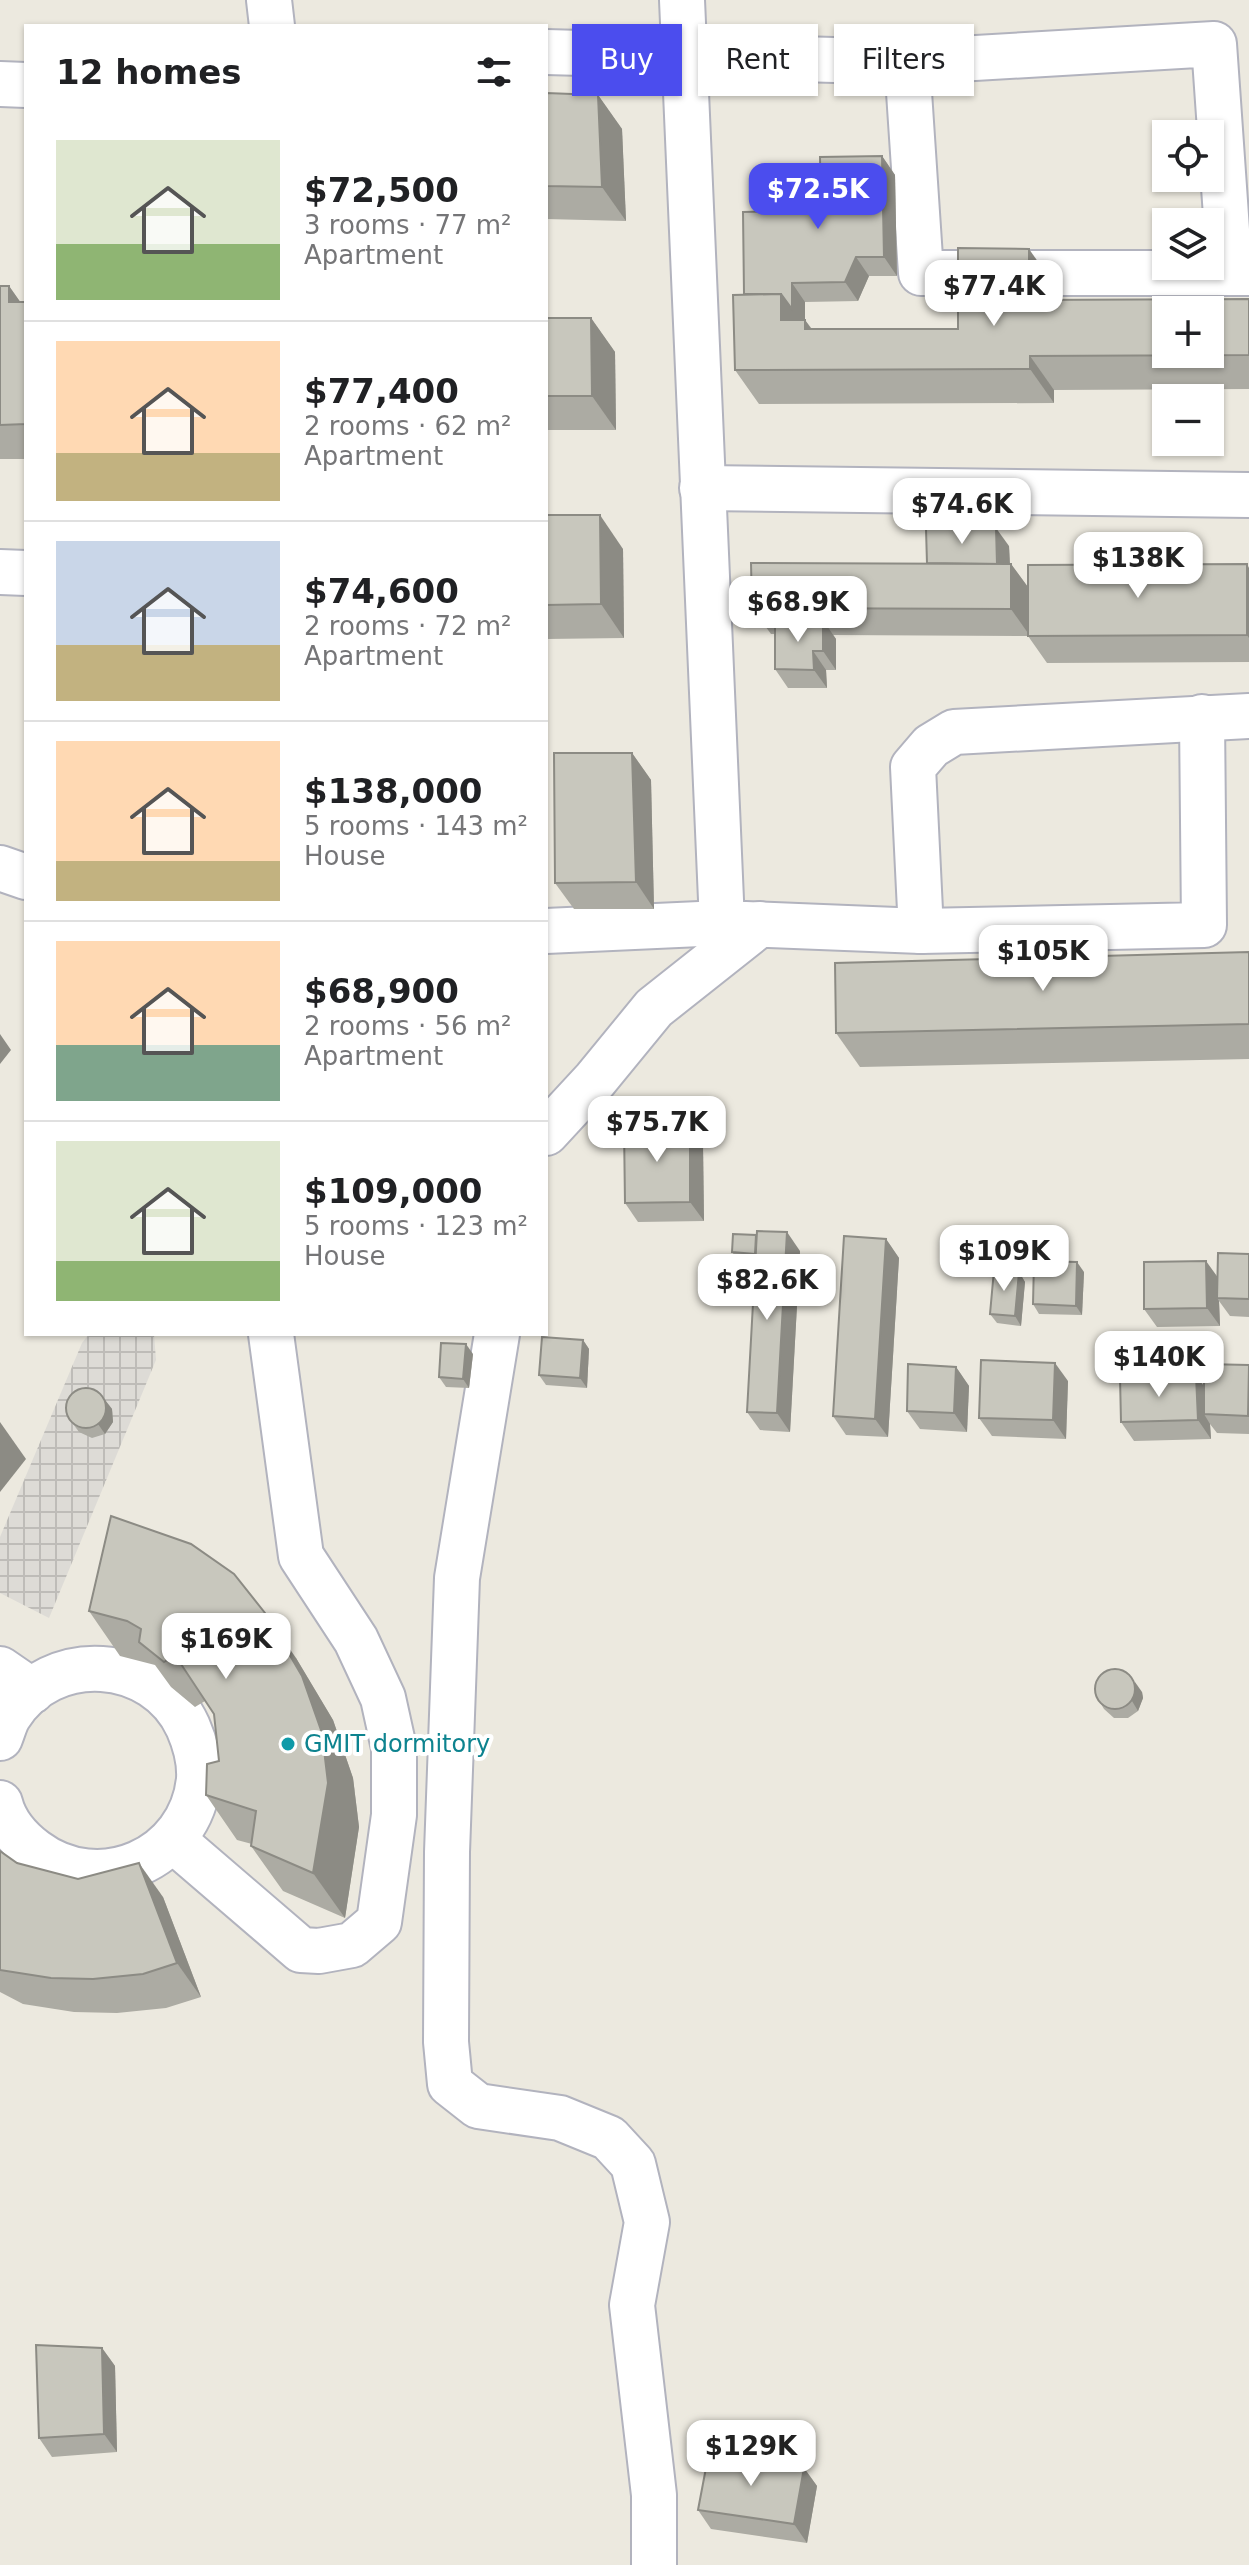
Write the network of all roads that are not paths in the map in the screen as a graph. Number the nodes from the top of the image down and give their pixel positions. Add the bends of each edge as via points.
1 (269, 0) edge
2 (682, 0) edge
3 (272, 24) edge
4 (548, 52) edge
5 (684, 54) junction
6 (974, 58) edge
7 (834, 59) edge
8 (0, 84) edge
9 (24, 85) edge
10 (909, 96) edge
11 (1240, 273) edge
12 (702, 488) junction
13 (1249, 495) edge
14 (0, 572) edge
15 (24, 573) edge
16 (1249, 716) edge
17 (1202, 717) junction
18 (0, 868) edge
19 (24, 876) edge
20 (741, 923) junction
21 (548, 931) edge
22 (921, 931) junction
23 (548, 1131) edge
24 (271, 1336) edge
25 (497, 1336) edge
26 (16, 1680) edge
27 (0, 1738) edge
28 (0, 1803) edge
29 (173, 1840) junction
30 (654, 2565) edge

1 - 3 street
2 - 5 street
4 - 5 street
5 - 7 street
5 - 12 street
6 - 11 street via 1214,44
8 - 9 street
10 - 11 street via 921,273
12 - 13 street
12 - 20 street
14 - 15 street
16 - 17 street
17 - 22 street via 954,732 931,746 913,767
17 - 22 street via 1204,925
18 - 19 street
20 - 21 street
20 - 22 street
20 - 23 street via 654,1008
24 - 29 street via 301,1556 356,1640 383,1698 394,1748 394,1815 379,1922 352,1945 301,1950
25 - 30 street via 457,1578 447,1852 450,2084 478,2106 560,2118 609,2138 633,2164 647,2222 632,2305 654,2495
26 - 27 street
26 - 29 street via 95,1668 129,1673 159,1689 182,1714 196,1745 199,1779 190,1812
28 - 29 street via 22,1841 48,1861 81,1872 114,1872 146,1861

